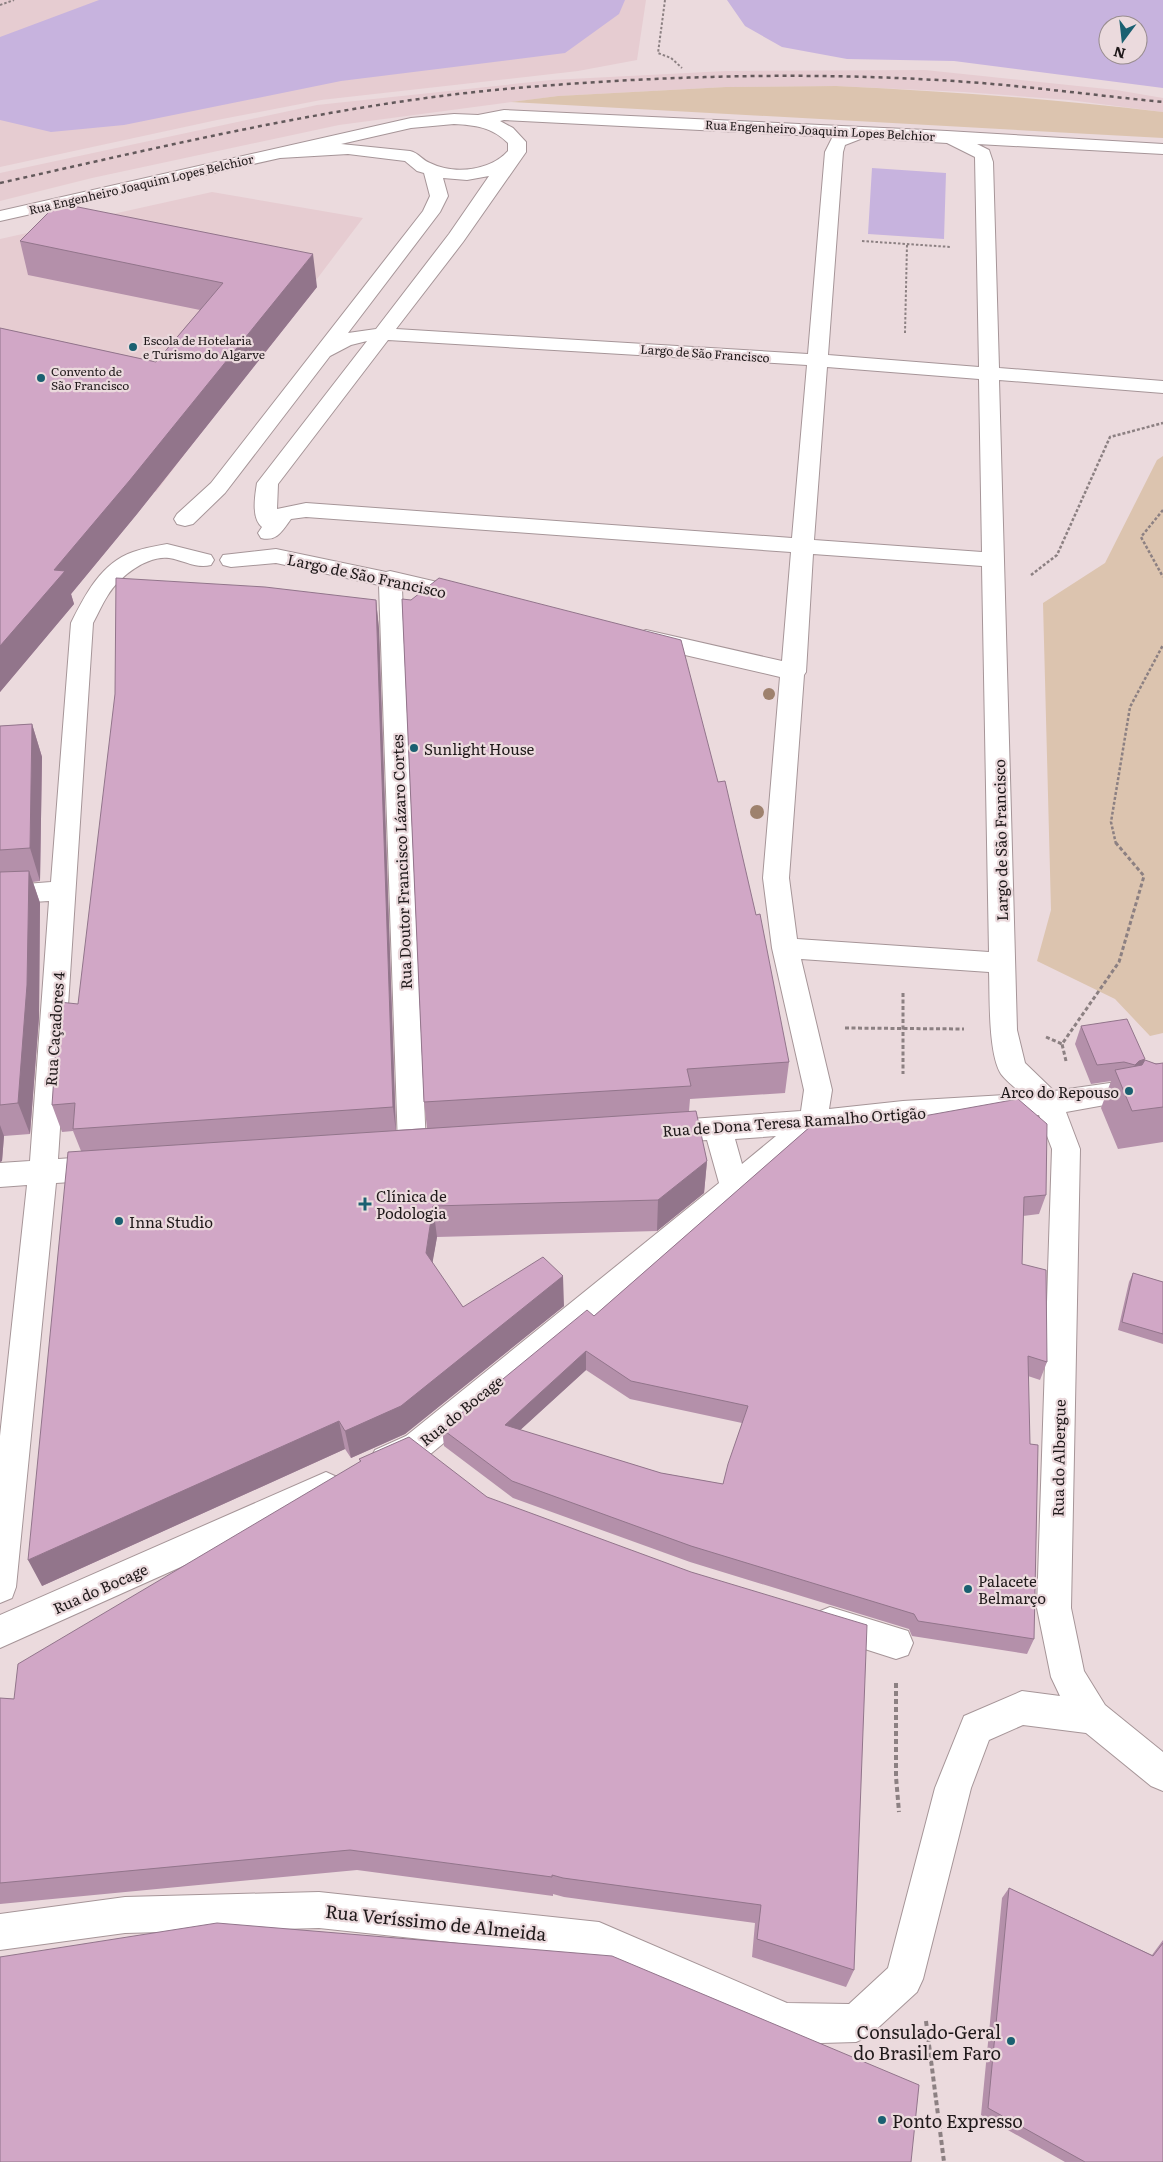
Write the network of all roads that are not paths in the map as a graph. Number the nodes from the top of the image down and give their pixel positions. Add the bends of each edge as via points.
1 (457, 120) junction
2 (478, 120) junction
3 (861, 132) junction
4 (947, 136) junction
5 (1163, 149) edge
6 (282, 152) junction
7 (410, 156) junction
8 (508, 162) junction
9 (432, 170) junction
10 (0, 216) edge
11 (362, 298) junction
12 (384, 334) junction
13 (321, 353) junction
14 (817, 360) junction
15 (990, 373) junction
16 (1163, 387) edge
17 (185, 519) junction
18 (269, 528) junction
19 (803, 547) junction
20 (202, 560) junction
21 (231, 560) junction
22 (993, 560) junction
23 (390, 578) junction
24 (486, 601) edge
25 (630, 634) edge
26 (794, 672) junction
27 (64, 890) junction
28 (0, 895) edge
29 (785, 948) junction
30 (1002, 963) junction
31 (1116, 1094) edge
32 (1063, 1101) junction
33 (813, 1122) junction
34 (718, 1128) junction
35 (639, 1133) edge
36 (441, 1144) edge
37 (133, 1166) edge
38 (43, 1172) junction
39 (0, 1176) edge
40 (734, 1187) junction
41 (0, 1587) edge
42 (802, 1615) edge
43 (0, 1632) edge
44 (896, 1643) dead end
45 (1093, 1717) junction
46 (1163, 1774) edge
47 (0, 1932) edge

1 - 2 street
1 - 6 street via 411,123
1 - 7 street via 434,124 417,132 408,144
2 - 3 street, Rua Engenheiro Joaquim Lopes Belchior via 514,115
2 - 8 street via 496,124 510,132 517,142 517,152
3 - 4 street, Rua Engenheiro Joaquim Lopes Belchior
3 - 14 street via 838,142 834,152
4 - 5 street, Rua Engenheiro Joaquim Lopes Belchior
4 - 15 street, Largo de São Francisco via 983,154
6 - 7 street via 348,148
6 - 10 street, Rua Engenheiro Joaquim Lopes Belchior
7 - 9 street
8 - 9 street via 490,171 467,175
8 - 12 street
9 - 11 street, Largo de São Francisco via 439,196 431,212
11 - 12 street, Largo de São Francisco via 359,317 364,328
11 - 13 street, Largo de São Francisco
12 - 13 street, Largo de São Francisco via 360,334 344,339
12 - 14 street, Largo de São Francisco
12 - 18 street via 268,483 265,503
13 - 17 street, Largo de São Francisco via 218,488
14 - 15 street, Largo de São Francisco
14 - 19 street
15 - 16 street, Largo de São Francisco
15 - 22 street, Largo de São Francisco
17 - 18 street via 209,507 238,505 262,514
17 - 20 street via 177,538 181,547
18 - 19 street via 284,514 306,510
18 - 21 street via 266,542 257,550
19 - 22 street
19 - 26 street
20 - 21 street
20 - 27 street, Rua Caçadores 4 via 167,551 139,557 118,570 99,590 82,623
21 - 23 street, Largo de São Francisco via 276,556
22 - 30 street, Largo de São Francisco
23 - 24 street, Largo de São Francisco
23 - 36 street, Rua Doutor Francisco Lázaro Cortes via 402,1147
25 - 26 street
26 - 29 street via 776,878
27 - 28 street
27 - 38 street, Rua Caçadores 4
29 - 30 street
29 - 33 street via 818,1090
30 - 32 street, Largo de São Francisco via 1004,1030 1012,1068
31 - 32 street, Rua de Dona Teresa Ramalho Ortigão
32 - 33 street, Rua de Dona Teresa Ramalho Ortigão
32 - 45 street, Rua do Albergue via 1066,1149 1054,1608 1068,1678
33 - 34 street, Rua de Dona Teresa Ramalho Ortigão
33 - 40 street, Rua do Bocage
34 - 35 street, Rua de Dona Teresa Ramalho Ortigão
34 - 40 street
37 - 38 street
38 - 39 street
38 - 41 street, Rua Caçadores 4
40 - 43 street, Rua do Bocage via 429,1455 358,1472
42 - 44 street
45 - 46 street, Rua do Albergue
45 - 47 street, Rua Veríssimo de Almeida via 1022,1708 976,1728 954,1788 904,1978 856,2023 786,2022 599,1940 329,1910 125,1915

